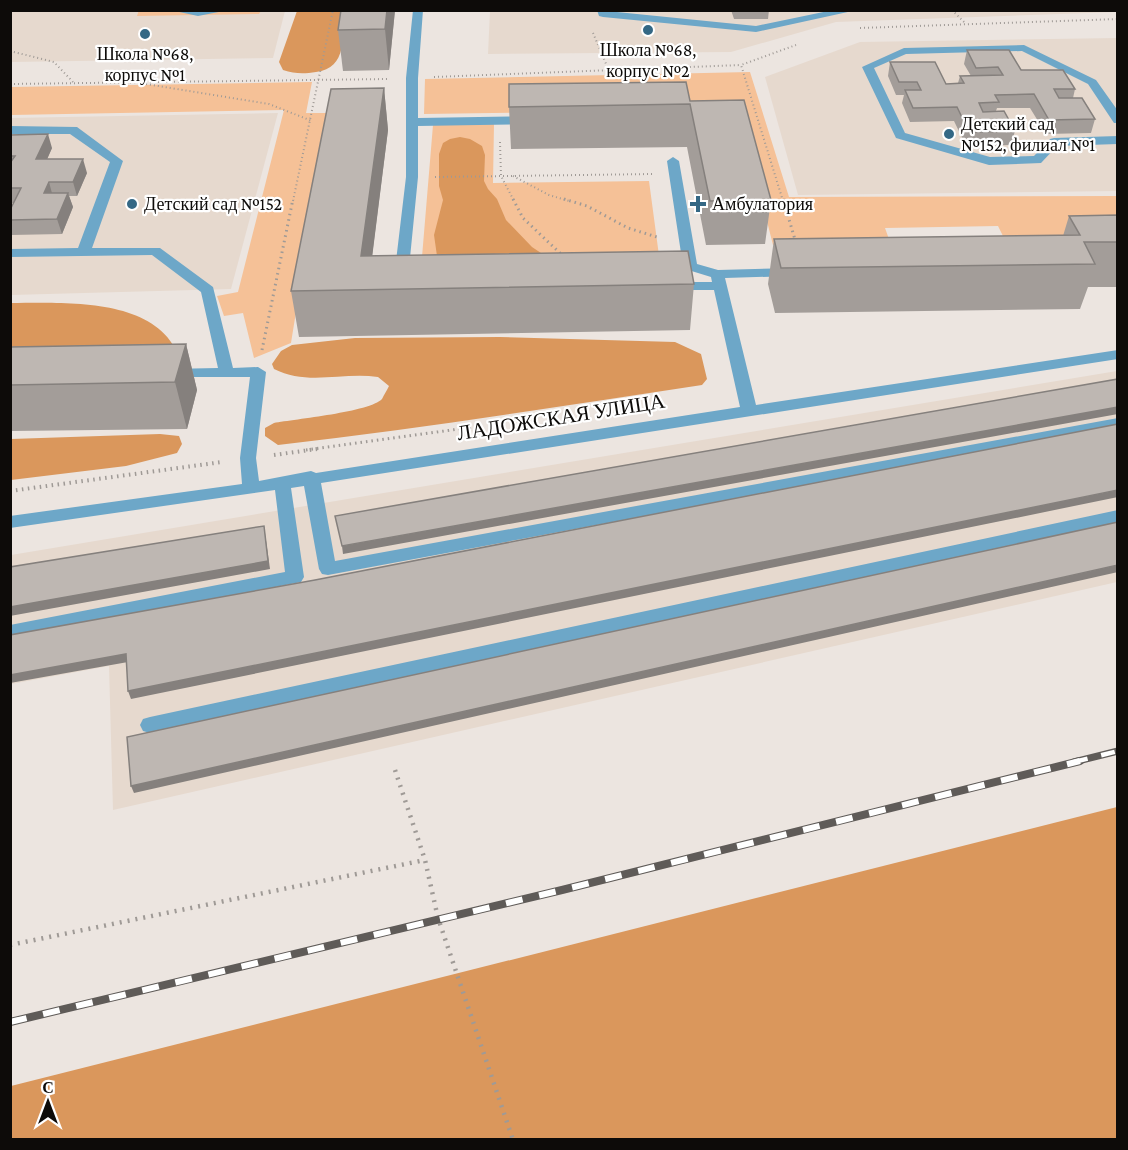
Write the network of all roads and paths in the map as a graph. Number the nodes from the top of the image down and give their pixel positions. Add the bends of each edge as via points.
1 (175, 10) edge
2 (224, 10) edge
3 (333, 10) edge
4 (418, 10) edge
5 (602, 10) edge
6 (852, 10) edge
7 (952, 10) edge
8 (1118, 19) edge
9 (967, 24) junction
10 (855, 28) dead end
11 (592, 32) dead end
12 (798, 44) dead end
13 (10, 51) edge
14 (741, 65) junction
15 (609, 71) junction
16 (412, 78) junction
17 (321, 80) junction
18 (136, 82) junction
19 (73, 83) junction
20 (10, 84) edge
21 (546, 120) edge
22 (1118, 120) edge
23 (312, 121) junction
24 (500, 121) junction
25 (412, 122) junction
26 (10, 130) edge
27 (1118, 140) edge
28 (674, 167) joint
29 (501, 176) junction
30 (513, 176) junction
31 (412, 177) junction
32 (84, 251) junction
33 (10, 253) edge
34 (799, 253) edge
35 (688, 254) junction
36 (566, 260) edge
37 (805, 272) edge
38 (718, 280) junction
39 (655, 287) edge
40 (412, 291) edge
41 (1118, 354) edge
42 (258, 372) junction
43 (227, 373) junction
44 (147, 375) edge
45 (749, 411) junction
46 (1118, 423) edge
47 (311, 477) junction
48 (282, 482) junction
49 (251, 488) junction
50 (1118, 516) edge
51 (10, 522) edge
52 (10, 632) edge
53 (150, 724) dead end
54 (395, 770) dead end
55 (424, 860) junction
56 (10, 945) edge
57 (513, 1140) edge

1 - 2 street
3 - 17 path
4 - 16 street
5 - 6 street via 603,14 756,29
7 - 9 path
8 - 9 path
9 - 10 path
11 - 15 path
12 - 14 path
13 - 19 path via 54,62
14 - 15 path
14 - 34 path
15 - 16 path
16 - 17 path
16 - 25 street
17 - 18 path
17 - 23 path
18 - 19 path
18 - 23 path via 269,104
19 - 20 path
21 - 24 street
22 - 27 street via 1092,82 1024,48 904,51 868,67 900,135 989,161 1037,160 1054,141
23 - 42 path
24 - 25 street
24 - 29 path
25 - 31 street
26 - 32 street via 73,130 117,161
28 - 30 path
28 - 35 street
29 - 30 path
29 - 31 path
29 - 36 path via 523,218
30 - 35 path via 549,195 587,206 628,228 664,239
31 - 40 street via 400,291
32 - 33 street
32 - 43 street via 155,251 208,290
35 - 38 street via 690,266
37 - 38 street
38 - 39 street
38 - 45 street
41 - 45 street, ЛАДОЖСКАЯ УЛИЦА
42 - 43 street
42 - 49 street via 248,458
43 - 44 street
45 - 47 street, ЛАДОЖСКАЯ УЛИЦА
46 - 47 street via 328,569
47 - 48 street, ЛАДОЖСКАЯ УЛИЦА
48 - 49 street, ЛАДОЖСКАЯ УЛИЦА
48 - 52 street via 295,577
49 - 51 street, ЛАДОЖСКАЯ УЛИЦА
50 - 53 street
54 - 55 path
55 - 56 path
55 - 57 path via 438,918

